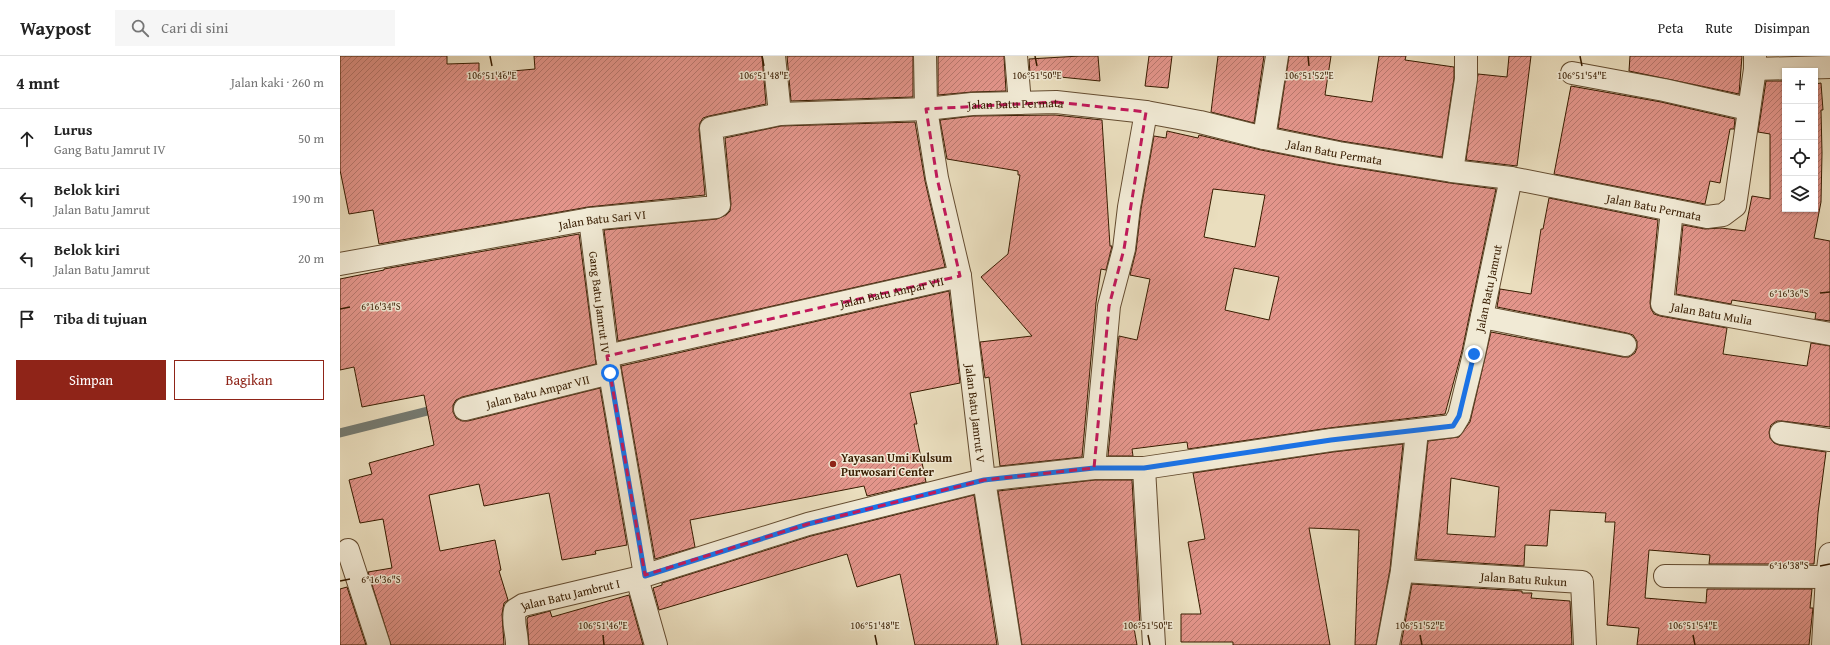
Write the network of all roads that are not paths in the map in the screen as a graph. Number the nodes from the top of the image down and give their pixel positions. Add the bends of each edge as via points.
1 (774, 56) edge
2 (926, 56) edge
3 (1016, 56) edge
4 (1278, 56) edge
5 (1466, 56) edge
6 (1755, 62) edge
7 (1830, 67) edge
8 (1572, 73) dead end
9 (1020, 103) junction
10 (1748, 108) junction
11 (926, 109) junction
12 (1146, 112) junction
13 (780, 114) junction
14 (1264, 138) junction
15 (1452, 171) junction
16 (1511, 178) junction
17 (1672, 210) junction
18 (590, 219) junction
19 (341, 260) edge
20 (960, 276) junction
21 (1482, 317) junction
22 (1830, 334) edge
23 (1624, 345) dead end
24 (609, 365) junction
25 (465, 409) dead end
26 (1417, 431) junction
27 (1780, 433) dead end
28 (1830, 440) edge
29 (1094, 468) junction
30 (1144, 468) junction
31 (984, 480) junction
32 (348, 550) dead end
33 (1830, 554) edge
34 (1402, 572) junction
35 (1665, 576) dead end
36 (641, 577) junction
37 (1827, 577) junction
38 (379, 645) edge
39 (517, 645) edge
40 (656, 645) edge
41 (1010, 645) edge
42 (1154, 645) edge
43 (1388, 645) edge
44 (1585, 645) edge
45 (1823, 645) edge

1 - 13 street
2 - 11 street, Jalan Batu Ampar VII
3 - 9 street
4 - 14 street
5 - 15 street via 1466,78
6 - 7 street
6 - 10 street, Jalan Batu Permata
8 - 10 street
9 - 11 street, Jalan Batu Permata via 972,104
9 - 12 street, Jalan Batu Permata via 1056,102
10 - 17 street, Jalan Batu Permata via 1735,206 1723,215 1707,217
11 - 13 street, Jalan Batu Permata
11 - 20 street, Jalan Batu Ampar VII via 937,178
12 - 14 street, Jalan Batu Permata
12 - 29 street via 1124,249 1109,306
13 - 18 street, Jalan Batu Sari VI via 711,128 718,206
14 - 15 street, Jalan Batu Permata
15 - 16 street, Jalan Batu Permata
16 - 17 street, Jalan Batu Permata
16 - 21 street, Jalan Batu Jamrut
17 - 22 street, Jalan Batu Mulia via 1662,304
18 - 19 street, Jalan Batu Sari VI
18 - 24 street, Gang Batu Jamrut IV
20 - 24 street, Jalan Batu Ampar VII
20 - 31 street, Jalan Batu Jamrut V
21 - 23 street
21 - 26 street, Jalan Batu Jamrut via 1459,416 1453,426
24 - 25 street, Jalan Batu Ampar VII
24 - 36 street, Gang Batu Jamrut IV
26 - 30 street, Jalan Batu Jamrut via 1331,440
26 - 34 street
27 - 28 street
29 - 30 street, Jalan Batu Jamrut
29 - 31 street, Jalan Batu Jamrut
30 - 42 street
31 - 36 street, Jalan Batu Jamrut via 808,524
31 - 41 street, Jalan Batu Jamrut V
32 - 38 street
33 - 37 street
34 - 43 street
34 - 44 street, Jalan Batu Rukun via 1582,582
35 - 37 street
36 - 39 street, Jalan Batu Jambrut I via 523,605 515,610 513,619
36 - 40 street, Gang Batu Jamrut IV
37 - 45 street

